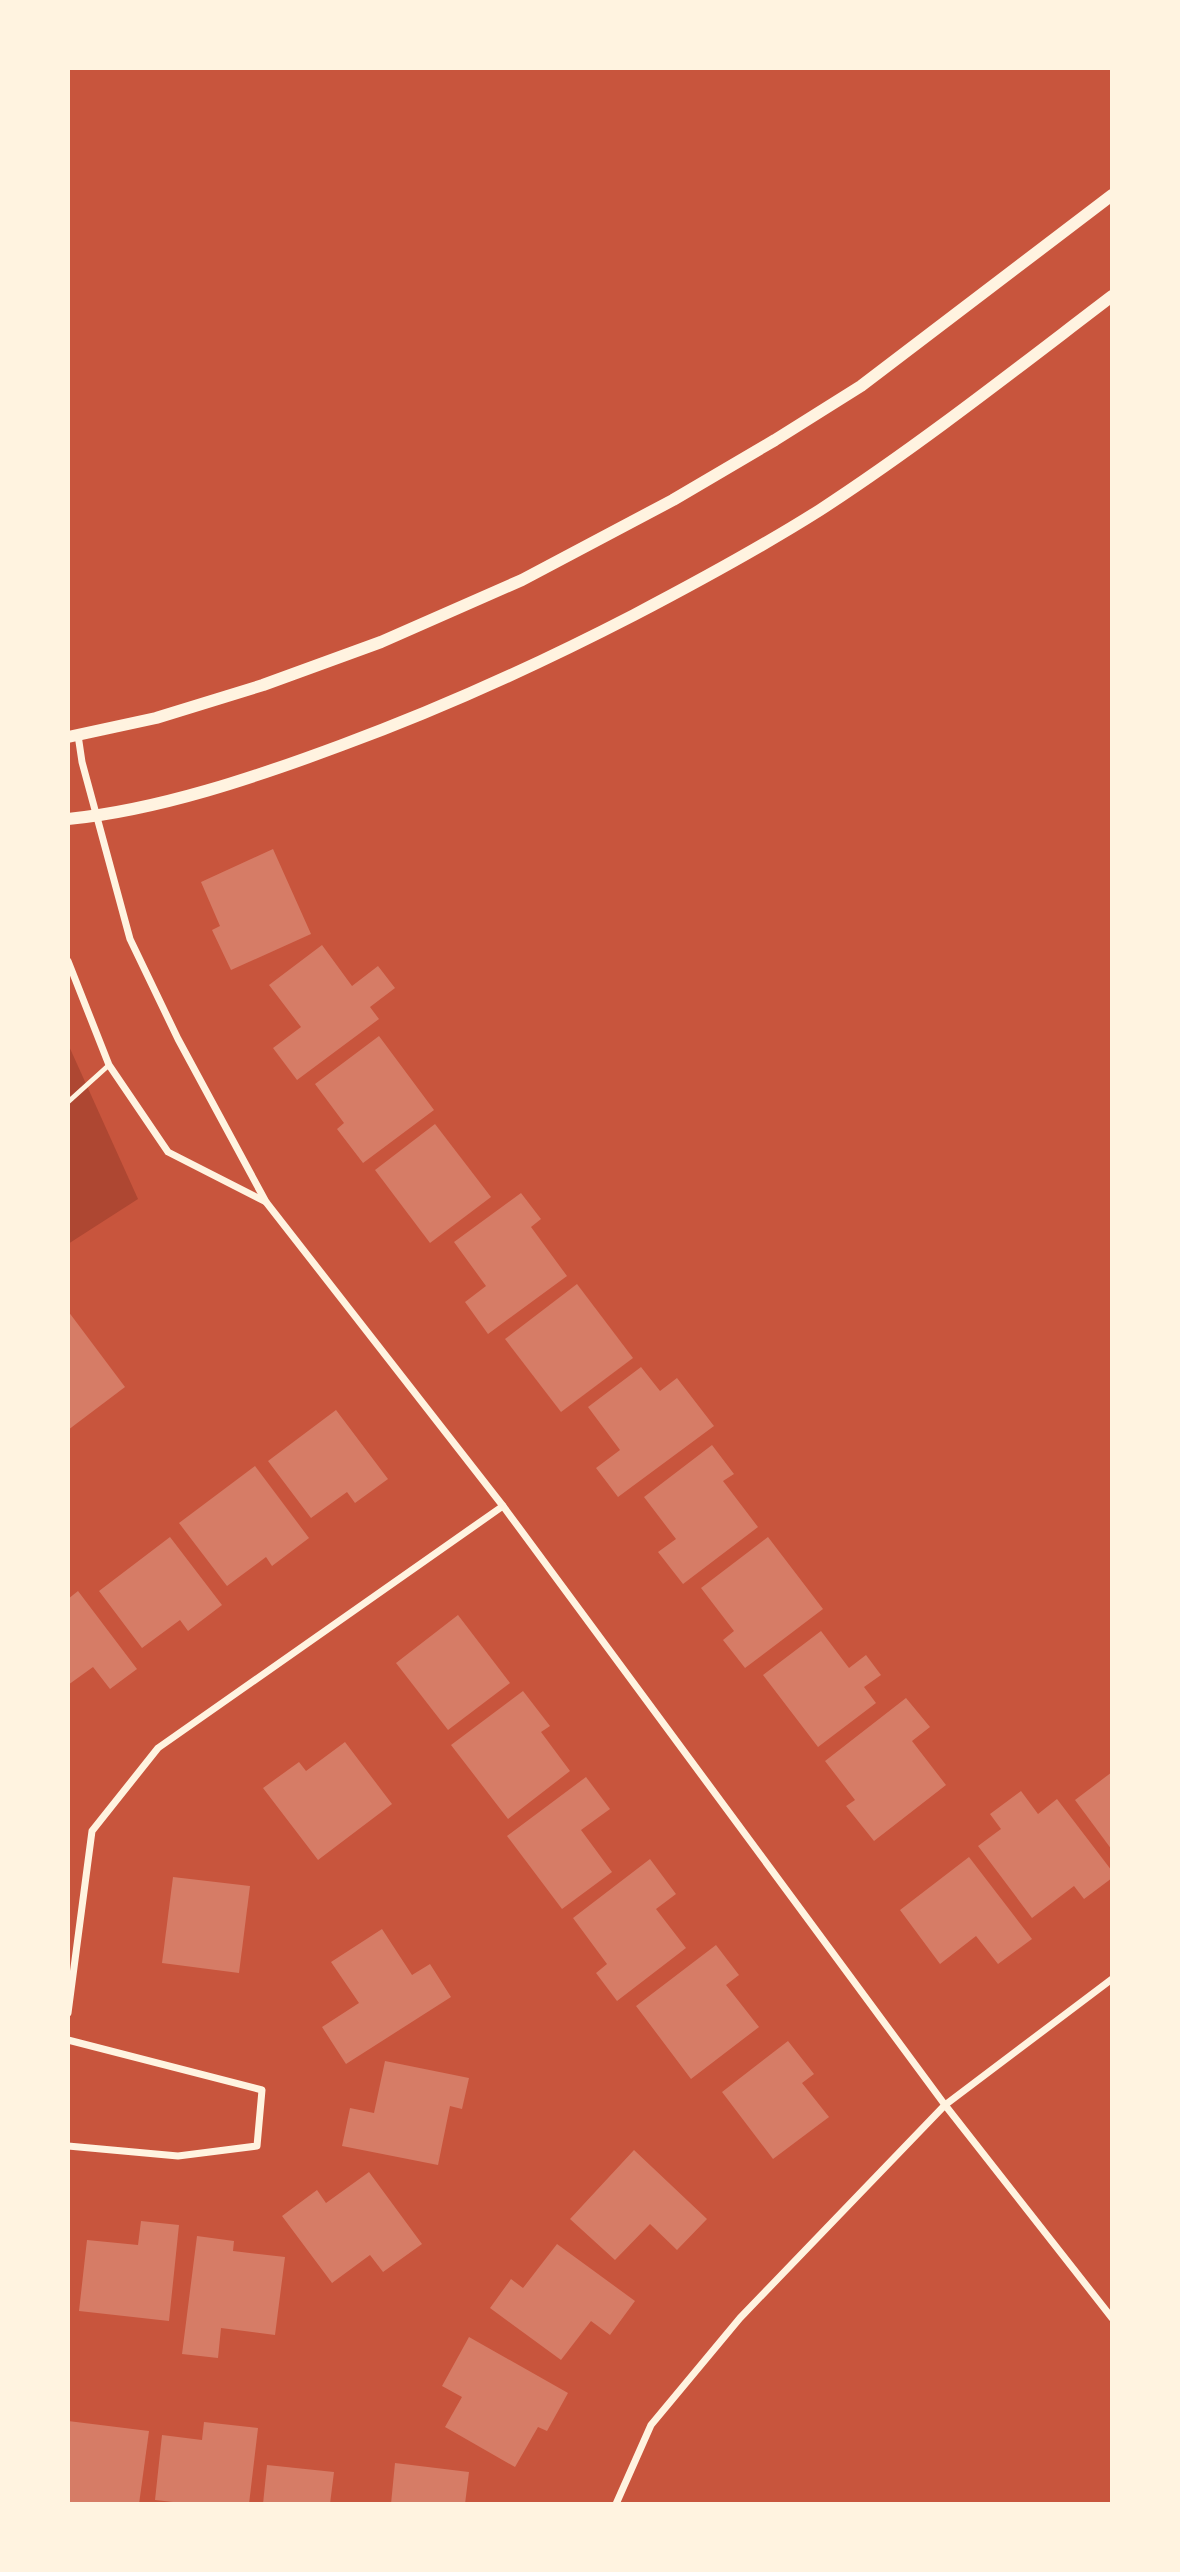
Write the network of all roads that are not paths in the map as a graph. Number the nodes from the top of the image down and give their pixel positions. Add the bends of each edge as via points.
1 (1112, 195) edge
2 (1112, 296) edge
3 (73, 736) edge
4 (97, 816) junction
5 (68, 819) edge
6 (69, 966) edge
7 (110, 1065) junction
8 (68, 1102) edge
9 (266, 1202) junction
10 (503, 1507) junction
11 (1112, 1979) edge
12 (68, 2013) edge
13 (68, 2040) edge
14 (944, 2105) junction
15 (68, 2146) edge
16 (1112, 2318) edge
17 (616, 2504) edge

1 - 3 street via 861,386 673,500 522,580 381,642 263,685 156,718
2 - 4 street via 914,446 819,510 717,572 589,638 410,720 295,763
3 - 4 street
4 - 5 street
4 - 9 street via 130,939
6 - 7 street
7 - 8 lane
7 - 9 street via 168,1152
9 - 10 street
10 - 12 street via 158,1748 92,1831
10 - 14 street
11 - 14 street
13 - 15 street via 262,2090 257,2146 178,2156
14 - 16 street
14 - 17 street via 740,2318 651,2425

